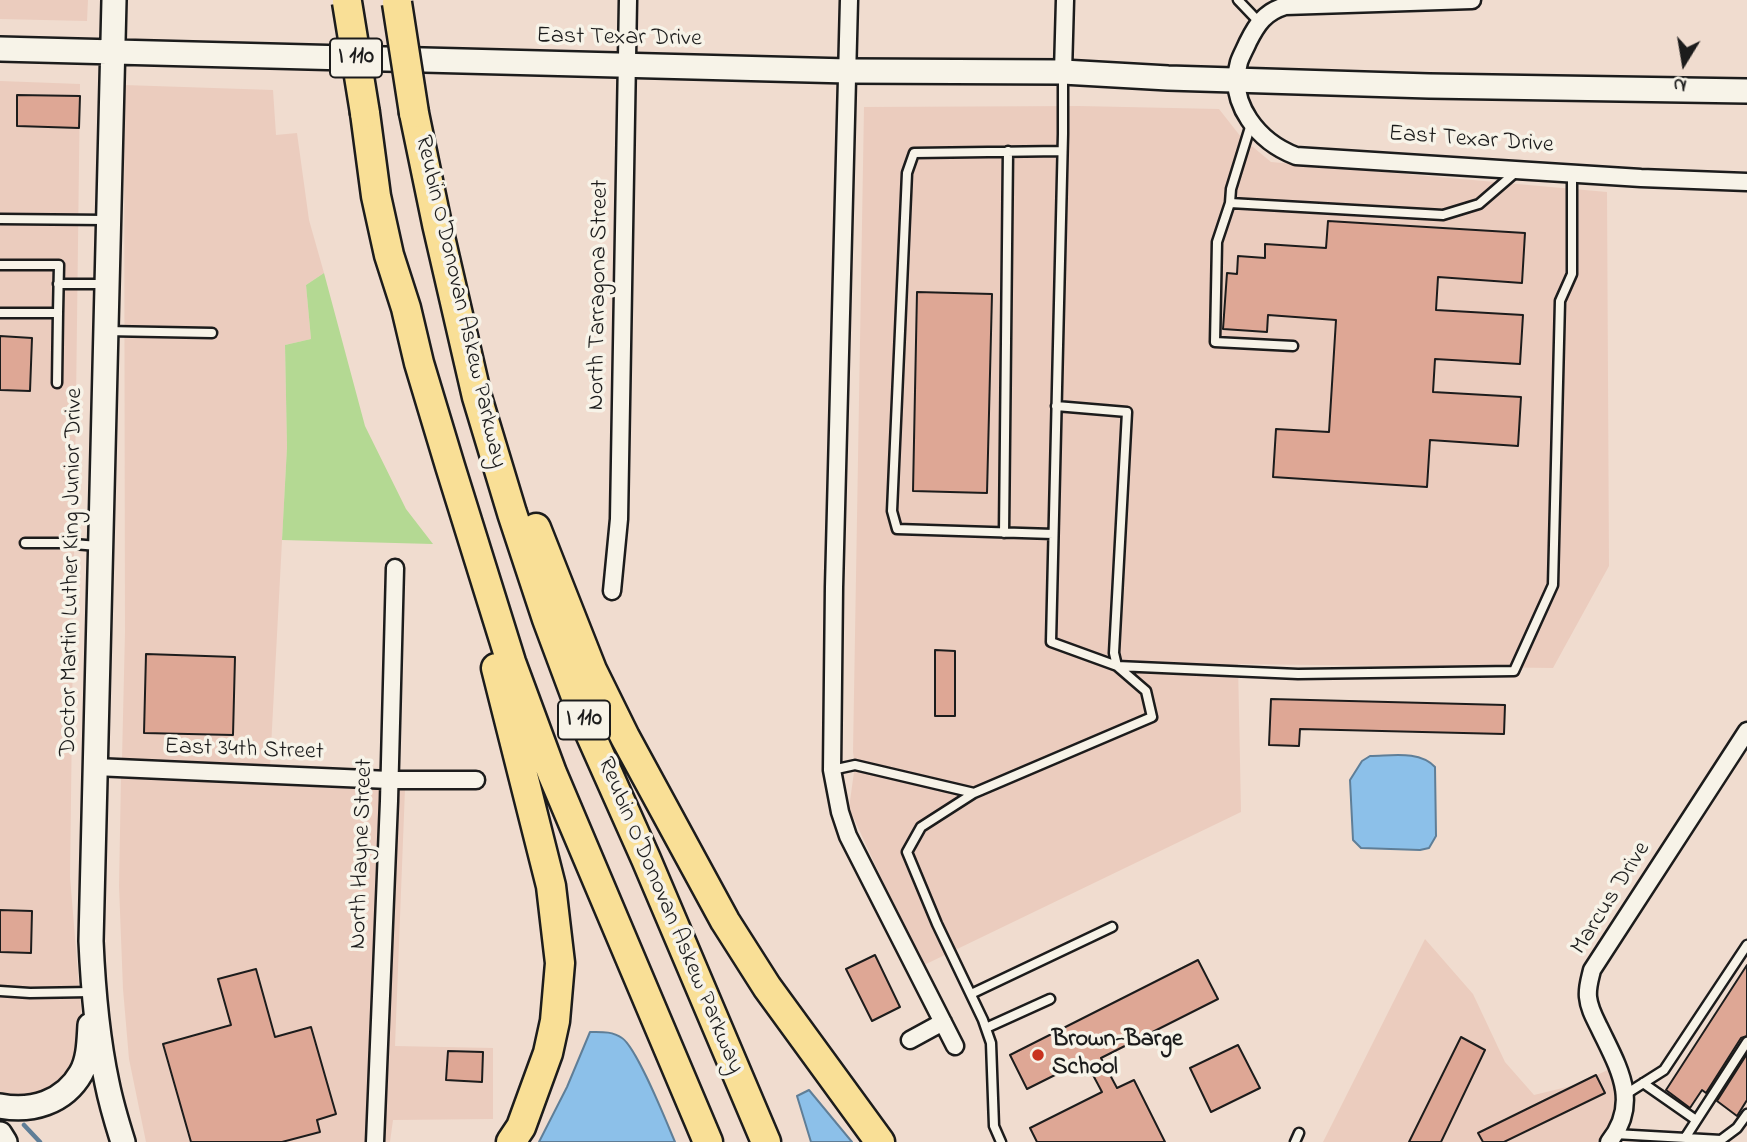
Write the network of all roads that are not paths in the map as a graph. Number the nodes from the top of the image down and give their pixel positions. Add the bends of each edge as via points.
1 (114, 0) edge
2 (628, 0) edge
3 (849, 0) edge
4 (1065, 0) edge
5 (1238, 0) edge
6 (1472, 0) edge
7 (347, 1) edge
8 (397, 1) edge
9 (1259, 22) junction
10 (0, 49) edge
11 (112, 52) junction
12 (626, 66) junction
13 (848, 71) junction
14 (1063, 72) junction
15 (1236, 80) junction
16 (1747, 91) edge
17 (1251, 124) junction
18 (1008, 151) junction
19 (1062, 151) junction
20 (1518, 170) junction
21 (1572, 174) junction
22 (1747, 182) edge
23 (1230, 203) junction
24 (0, 219) edge
25 (108, 220) junction
26 (0, 265) edge
27 (450, 281) junction
28 (58, 284) junction
29 (107, 284) junction
30 (0, 313) edge
31 (58, 313) junction
32 (106, 331) junction
33 (212, 333) dead end
34 (1293, 346) dead end
35 (57, 383) dead end
36 (1056, 406) junction
37 (1004, 533) junction
38 (1053, 534) junction
39 (24, 543) dead end
40 (101, 546) junction
41 (395, 568) dead end
42 (612, 591) dead end
43 (496, 612) junction
44 (1117, 666) junction
45 (1747, 731) edge
46 (95, 767) junction
47 (832, 769) junction
48 (389, 780) junction
49 (476, 780) dead end
50 (974, 793) junction
51 (1112, 927) dead end
52 (1747, 945) edge
53 (0, 991) edge
54 (93, 992) junction
55 (971, 994) junction
56 (1050, 999) dead end
57 (943, 1022) junction
58 (986, 1028) junction
59 (910, 1040) dead end
60 (1747, 1042) edge
61 (955, 1046) dead end
62 (1643, 1083) junction
63 (1626, 1094) junction
64 (0, 1105) edge
65 (1747, 1114) edge
66 (1696, 1120) junction
67 (1299, 1133) dead end
68 (0, 1134) edge
69 (1612, 1138) edge
70 (1685, 1138) junction
71 (5, 1142) edge
72 (122, 1142) edge
73 (375, 1142) edge
74 (512, 1142) edge
75 (708, 1142) edge
76 (766, 1142) edge
77 (880, 1142) edge
78 (1001, 1142) edge
79 (1295, 1142) edge

1 - 11 main road, Doctor Martin Luther King Junior Drive
2 - 12 street, North Tarragona Street
3 - 13 street
4 - 14 street
5 - 9 lane
6 - 9 street via 1285,6
7 - 43 highway, Reubin O'Donovan Askew Parkway / I 110, bridge via 389,255
8 - 27 highway, Reubin O'Donovan Askew Parkway / I 110, bridge via 414,113
9 - 15 street via 1239,62
10 - 11 main road, East Texar Drive
11 - 12 main road, East Texar Drive
11 - 25 main road, Doctor Martin Luther King Junior Drive
12 - 13 main road, East Texar Drive
12 - 42 street, North Tarragona Street via 619,519
13 - 14 main road, East Texar Drive
13 - 47 street
14 - 15 main road, East Texar Drive
14 - 19 lane
15 - 16 main road, East Texar Drive
15 - 17 street, East Texar Drive via 1237,94
17 - 20 street, East Texar Drive via 1284,152 1296,156
17 - 23 lane
18 - 19 lane
18 - 37 lane
18 - 37 lane via 914,153 907,173 892,511 897,529
19 - 36 lane
20 - 21 street, East Texar Drive
20 - 23 lane via 1479,204 1443,215
21 - 22 street, East Texar Drive
21 - 44 lane via 1572,274 1559,301 1553,585 1514,671 1298,674
23 - 34 lane via 1217,242 1215,342
24 - 25 lane
25 - 29 main road, Doctor Martin Luther King Junior Drive
26 - 28 lane via 59,265
27 - 76 highway, Reubin O'Donovan Askew Parkway / I 110 via 477,397 547,619 588,729
27 - 77 highway via 540,539 592,670 625,737 725,921
28 - 29 lane
28 - 31 lane
29 - 32 main road, Doctor Martin Luther King Junior Drive
30 - 31 lane
31 - 35 lane
32 - 33 lane
32 - 40 main road, Doctor Martin Luther King Junior Drive
36 - 38 lane
36 - 44 lane via 1127,412 1114,653
37 - 38 lane
38 - 44 lane via 1051,642
39 - 40 lane
40 - 46 main road, Doctor Martin Luther King Junior Drive
41 - 48 street, North Hayne Street
43 - 74 highway via 496,665 551,886 560,963 548,1053
43 - 75 highway, Reubin O'Donovan Askew Parkway / I 110 via 552,773
44 - 50 lane via 1146,691 1152,717
45 - 63 street, Marcus Drive via 1592,970 1587,995 1590,1009
46 - 48 street, East 34th Street
46 - 54 main road, Doctor Martin Luther King Junior Drive
47 - 50 lane via 856,765
47 - 57 street via 848,836
48 - 49 street, East 34th Street
48 - 73 street, North Hayne Street
50 - 55 lane via 921,827 907,852
51 - 55 lane
52 - 62 lane via 1664,1070
53 - 54 lane
54 - 64 main road via 88,1051 73,1085 46,1104 31,1108
54 - 72 main road, Doctor Martin Luther King Junior Drive via 107,1084
55 - 58 lane
56 - 58 lane
57 - 59 street
57 - 61 street
58 - 78 lane via 991,1043 994,1126
60 - 66 lane
62 - 63 lane
62 - 66 lane
63 - 69 street via 1621,1123
65 - 70 lane via 1721,1140
66 - 70 lane
67 - 79 lane
68 - 71 main road
69 - 70 lane

